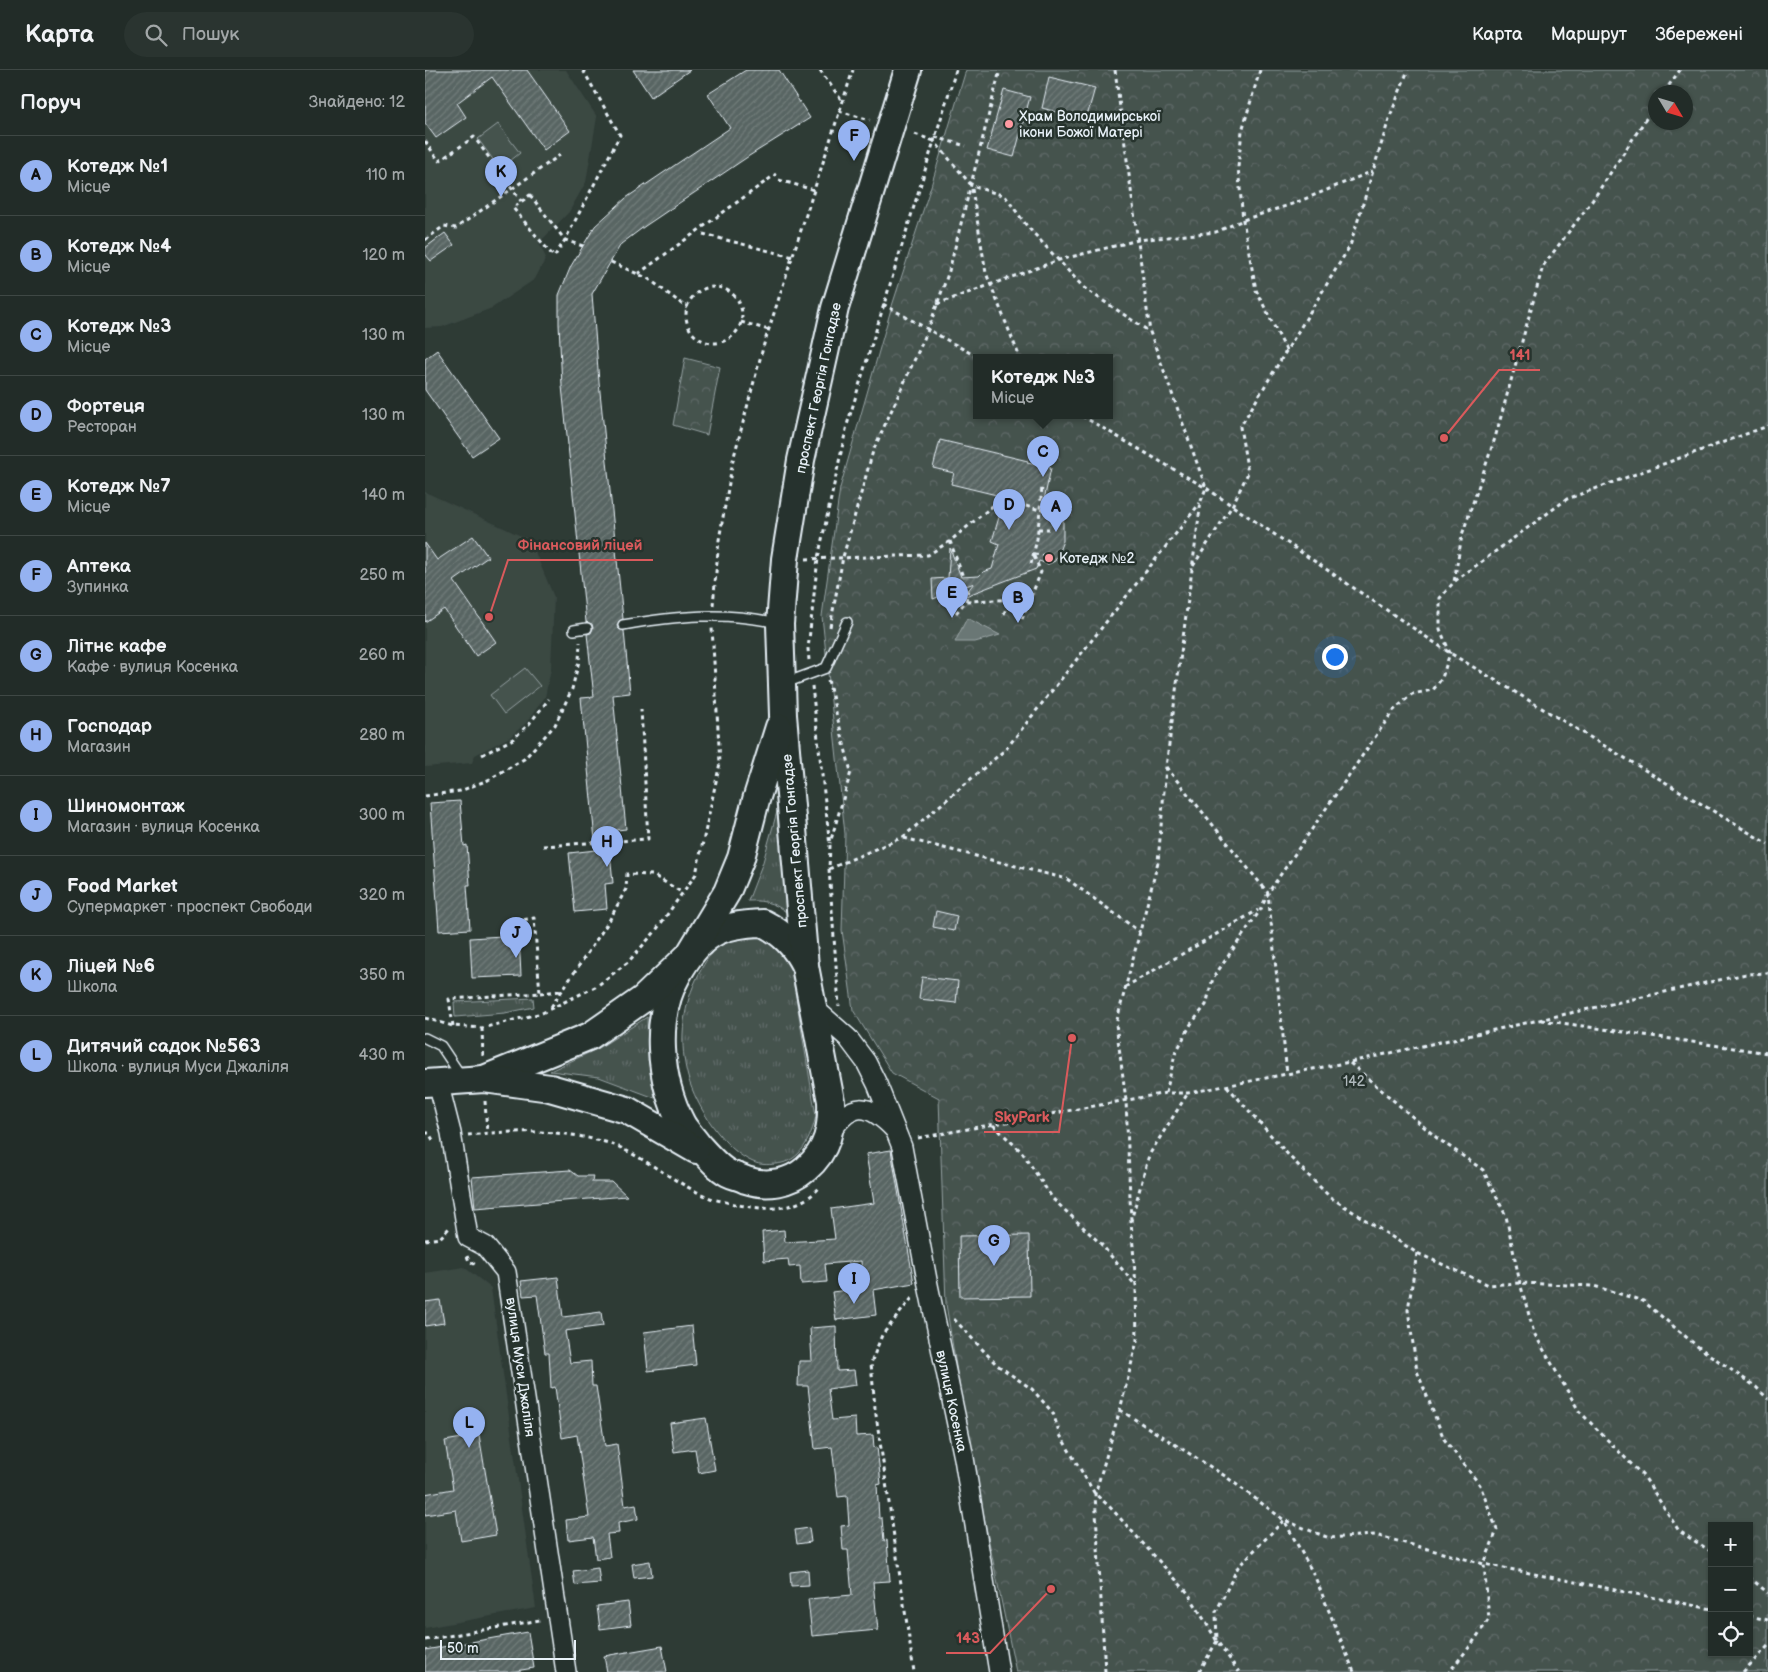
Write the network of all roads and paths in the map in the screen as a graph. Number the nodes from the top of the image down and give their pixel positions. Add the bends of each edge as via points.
1 (583, 70) edge
2 (820, 70) edge
3 (853, 70) edge
4 (908, 70) edge
5 (956, 70) edge
6 (1000, 70) edge
7 (1115, 70) edge
8 (1260, 70) edge
9 (1409, 70) edge
10 (1680, 70) edge
11 (1669, 85) edge
12 (843, 102) junction
13 (839, 111) junction
14 (1648, 116) edge
15 (891, 126) junction
16 (934, 139) junction
17 (425, 141) edge
18 (966, 146) dead end
19 (560, 155) dead end
20 (1373, 171) junction
21 (775, 174) dead end
22 (779, 180) dead end
23 (972, 186) junction
24 (512, 188) junction
25 (815, 190) junction
26 (521, 201) junction
27 (1243, 220) junction
28 (703, 234) dead end
29 (425, 240) edge
30 (565, 240) junction
31 (1138, 240) junction
32 (583, 246) dead end
33 (793, 257) junction
34 (1059, 260) junction
35 (611, 262) dead end
36 (637, 274) junction
37 (991, 285) junction
38 (883, 304) junction
39 (937, 304) junction
40 (687, 308) junction
41 (741, 322) junction
42 (769, 330) junction
43 (928, 330) junction
44 (1150, 332) junction
45 (1287, 352) junction
46 (1018, 354) edge
47 (973, 355) edge
48 (1087, 419) edge
49 (1768, 426) edge
50 (1041, 487) dead end
51 (1207, 488) junction
52 (1201, 501) junction
53 (1050, 506) dead end
54 (1232, 506) junction
55 (1040, 510) junction
56 (1049, 529) dead end
57 (1038, 530) junction
58 (950, 541) junction
59 (1033, 554) junction
60 (1043, 555) dead end
61 (843, 557) junction
62 (818, 558) junction
63 (785, 559) junction
64 (1031, 564) dead end
65 (1193, 567) junction
66 (963, 577) dead end
67 (1454, 582) junction
68 (968, 589) dead end
69 (1030, 599) junction
70 (1009, 600) junction
71 (966, 601) junction
72 (956, 612) dead end
73 (1004, 614) dead end
74 (712, 615) junction
75 (1022, 618) dead end
76 (847, 622) dead end
77 (780, 624) junction
78 (623, 625) dead end
79 (587, 628) dead end
80 (829, 631) dead end
81 (578, 633) joint
82 (1450, 653) junction
83 (826, 668) junction
84 (811, 674) junction
85 (782, 684) junction
86 (549, 699) dead end
87 (641, 709) dead end
88 (783, 715) junction
89 (482, 755) dead end
90 (1166, 767) junction
91 (425, 796) edge
92 (903, 837) junction
93 (1768, 844) edge
94 (543, 846) dead end
95 (830, 846) junction
96 (829, 870) junction
97 (683, 893) junction
98 (1268, 893) junction
99 (1261, 909) junction
100 (522, 920) dead end
101 (1140, 932) junction
102 (689, 955) junction
103 (805, 966) junction
104 (1768, 973) edge
105 (1125, 987) junction
106 (561, 990) junction
107 (540, 993) junction
108 (814, 1008) junction
109 (551, 1009) junction
110 (425, 1018) edge
111 (1538, 1020) junction
112 (453, 1026) junction
113 (482, 1028) junction
114 (425, 1038) edge
115 (848, 1038) junction
116 (1768, 1053) edge
117 (1350, 1062) junction
118 (1287, 1074) junction
119 (474, 1080) junction
120 (431, 1083) edge
121 (1226, 1086) junction
122 (1166, 1093) junction
123 (1188, 1093) junction
124 (1126, 1100) junction
125 (993, 1124) junction
126 (487, 1133) dead end
127 (829, 1137) junction
128 (899, 1137) junction
129 (708, 1156) junction
130 (1131, 1221) junction
131 (1417, 1254) junction
132 (1520, 1283) junction
133 (1137, 1286) junction
134 (929, 1287) junction
135 (1768, 1399) edge
136 (1121, 1410) junction
137 (1095, 1494) junction
138 (1284, 1520) junction
139 (1708, 1550) edge
140 (1484, 1564) junction
141 (1753, 1581) edge
142 (1768, 1594) edge
143 (1708, 1608) edge
144 (557, 1617) junction
145 (1753, 1617) edge
146 (1768, 1620) edge
147 (425, 1640) edge
148 (1217, 1640) junction
149 (1768, 1646) edge
150 (565, 1672) edge
151 (914, 1672) edge
152 (999, 1672) edge
153 (1105, 1672) edge
154 (1199, 1672) edge
155 (1239, 1672) edge
156 (1354, 1672) edge
157 (1449, 1672) edge
158 (1743, 1672) edge

1 - 30 path via 621,135
2 - 12 path
3 - 12 path
4 - 15 street, проспект Георгія Гонгадзе
5 - 16 path
6 - 23 path
7 - 31 path
8 - 27 path via 1242,131 1238,167
9 - 20 path
10 - 11 path
12 - 13 path
13 - 15 path
13 - 25 path
14 - 67 path via 1592,201 1543,266 1495,438 1462,535
15 - 16 path
15 - 63 street, проспект Георгія Гонгадзе via 835,308 801,460
16 - 18 path
16 - 23 path
16 - 38 path
17 - 24 path via 439,161 473,137
19 - 24 path
20 - 27 path
20 - 45 path via 1350,246
21 - 36 path
22 - 25 path
23 - 34 path via 1005,196 1027,226
23 - 37 path via 986,273
23 - 39 path
24 - 26 path
24 - 29 path via 456,228 445,226
25 - 33 path
26 - 30 path via 530,195
26 - 30 path via 513,208 555,257
27 - 31 path via 1216,232
27 - 45 path via 1256,290
28 - 33 path
30 - 32 path
31 - 34 path
31 - 44 path
33 - 42 path
34 - 37 path
34 - 44 path via 1084,288
35 - 36 path
36 - 40 path via 649,279
37 - 39 path
37 - 46 path
38 - 43 path
38 - 62 path via 847,425
39 - 43 path
40 - 41 path via 693,295 709,287 719,287 734,296 742,313
40 - 41 path via 686,321 690,330 704,342 723,342 731,337
41 - 42 path
42 - 74 path via 733,460 719,540
43 - 47 path
43 - 61 path via 873,451
44 - 51 path
45 - 54 path via 1240,427 1248,473
48 - 51 path
49 - 67 path via 1567,499
50 - 55 path
51 - 52 path
51 - 54 path
52 - 65 path
52 - 92 path via 1005,749
53 - 55 path
54 - 65 path
54 - 82 path
55 - 57 path
55 - 58 path via 1001,500
56 - 57 path
57 - 59 path
58 - 61 path via 929,554
58 - 66 path
59 - 60 path
59 - 64 path
59 - 69 path via 1041,572
61 - 62 path
61 - 80 path
62 - 63 path
62 - 84 path via 808,649
63 - 77 street, проспект Георгія Гонгадзе
65 - 90 path
67 - 82 path via 1439,598 1440,629
68 - 71 path
69 - 70 path
69 - 75 path
70 - 71 path
70 - 73 path
71 - 72 path
74 - 77 lane
74 - 78 lane via 659,618
74 - 97 path via 720,762 696,874
76 - 83 lane
77 - 85 street, проспект Георгія Гонгадзе
79 - 81 lane
81 - 91 path via 579,661 573,689 555,725 524,759 460,792
82 - 93 path
82 - 98 path via 1442,678 1433,690 1412,694 1393,710
83 - 84 lane
83 - 95 path via 851,772
84 - 85 lane
84 - 95 path
85 - 88 street, проспект Георгія Гонгадзе
86 - 89 path via 513,739
87 - 94 path via 648,839
88 - 102 street, проспект Георгія Гонгадзе via 741,858 727,892
88 - 103 street, проспект Георгія Гонгадзе
90 - 98 path
90 - 101 path via 1158,862
92 - 96 path
92 - 101 path via 1067,879
95 - 96 path
96 - 115 path via 839,1002
97 - 106 path via 653,875 627,874 626,889 609,921
97 - 109 path via 628,962 597,986
98 - 99 path
98 - 118 path
99 - 105 path
99 - 122 path via 1213,978 1206,1005 1191,1024 1175,1054
100 - 107 path via 534,918
101 - 105 path
102 - 103 street via 712,932 731,926 763,924 785,937
102 - 119 street via 643,999 590,1036
102 - 129 street via 672,985 663,1017 662,1058 671,1096 683,1125
103 - 108 street
104 - 111 path via 1746,974
105 - 124 path via 1116,1024
106 - 107 path
106 - 109 path
107 - 112 path via 449,999
108 - 115 street, вулиця Косенка
108 - 127 street via 831,1101
109 - 113 path
110 - 112 path
111 - 116 path
111 - 117 path
112 - 113 path
113 - 119 path
114 - 119 lane via 441,1046
115 - 128 street, вулиця Косенка via 877,1084
117 - 118 path
117 - 132 path via 1437,1138 1483,1170 1506,1216
118 - 121 path
119 - 120 street
119 - 126 path
119 - 129 street via 550,1088 627,1110
120 - 144 street, вулиця Муси Джаліля via 451,1133 467,1237 485,1246 507,1272
121 - 123 path
121 - 131 path via 1330,1197
122 - 123 path
122 - 124 path
123 - 130 path via 1149,1155
124 - 125 path
124 - 130 path
125 - 128 path
125 - 133 path via 1022,1152 1053,1199 1101,1244
127 - 128 street via 837,1122 853,1110 862,1108 879,1116
127 - 129 street via 812,1164 800,1175 771,1184 756,1183 727,1173
128 - 134 street, вулиця Косенка
130 - 133 path
131 - 132 path via 1489,1285
131 - 140 path via 1408,1310 1417,1371 1444,1440 1480,1485 1497,1530
132 - 135 path via 1594,1286 1643,1301
132 - 139 path via 1534,1333 1579,1411 1645,1478 1679,1532
133 - 136 path via 1137,1341
134 - 137 path via 997,1365 1033,1389 1053,1413 1060,1435
134 - 151 path via 882,1335 871,1362
134 - 152 street, вулиця Косенка via 964,1458
136 - 137 path
136 - 138 path via 1225,1476
137 - 148 path via 1188,1593
137 - 153 path
138 - 140 path via 1329,1538 1375,1535
138 - 148 path via 1238,1567 1216,1612
138 - 156 path via 1315,1577
140 - 143 path
140 - 157 path via 1489,1620
141 - 142 path
144 - 147 path
144 - 150 street, вулиця Муси Джаліля
145 - 146 path
148 - 154 path
148 - 155 path
149 - 158 path

